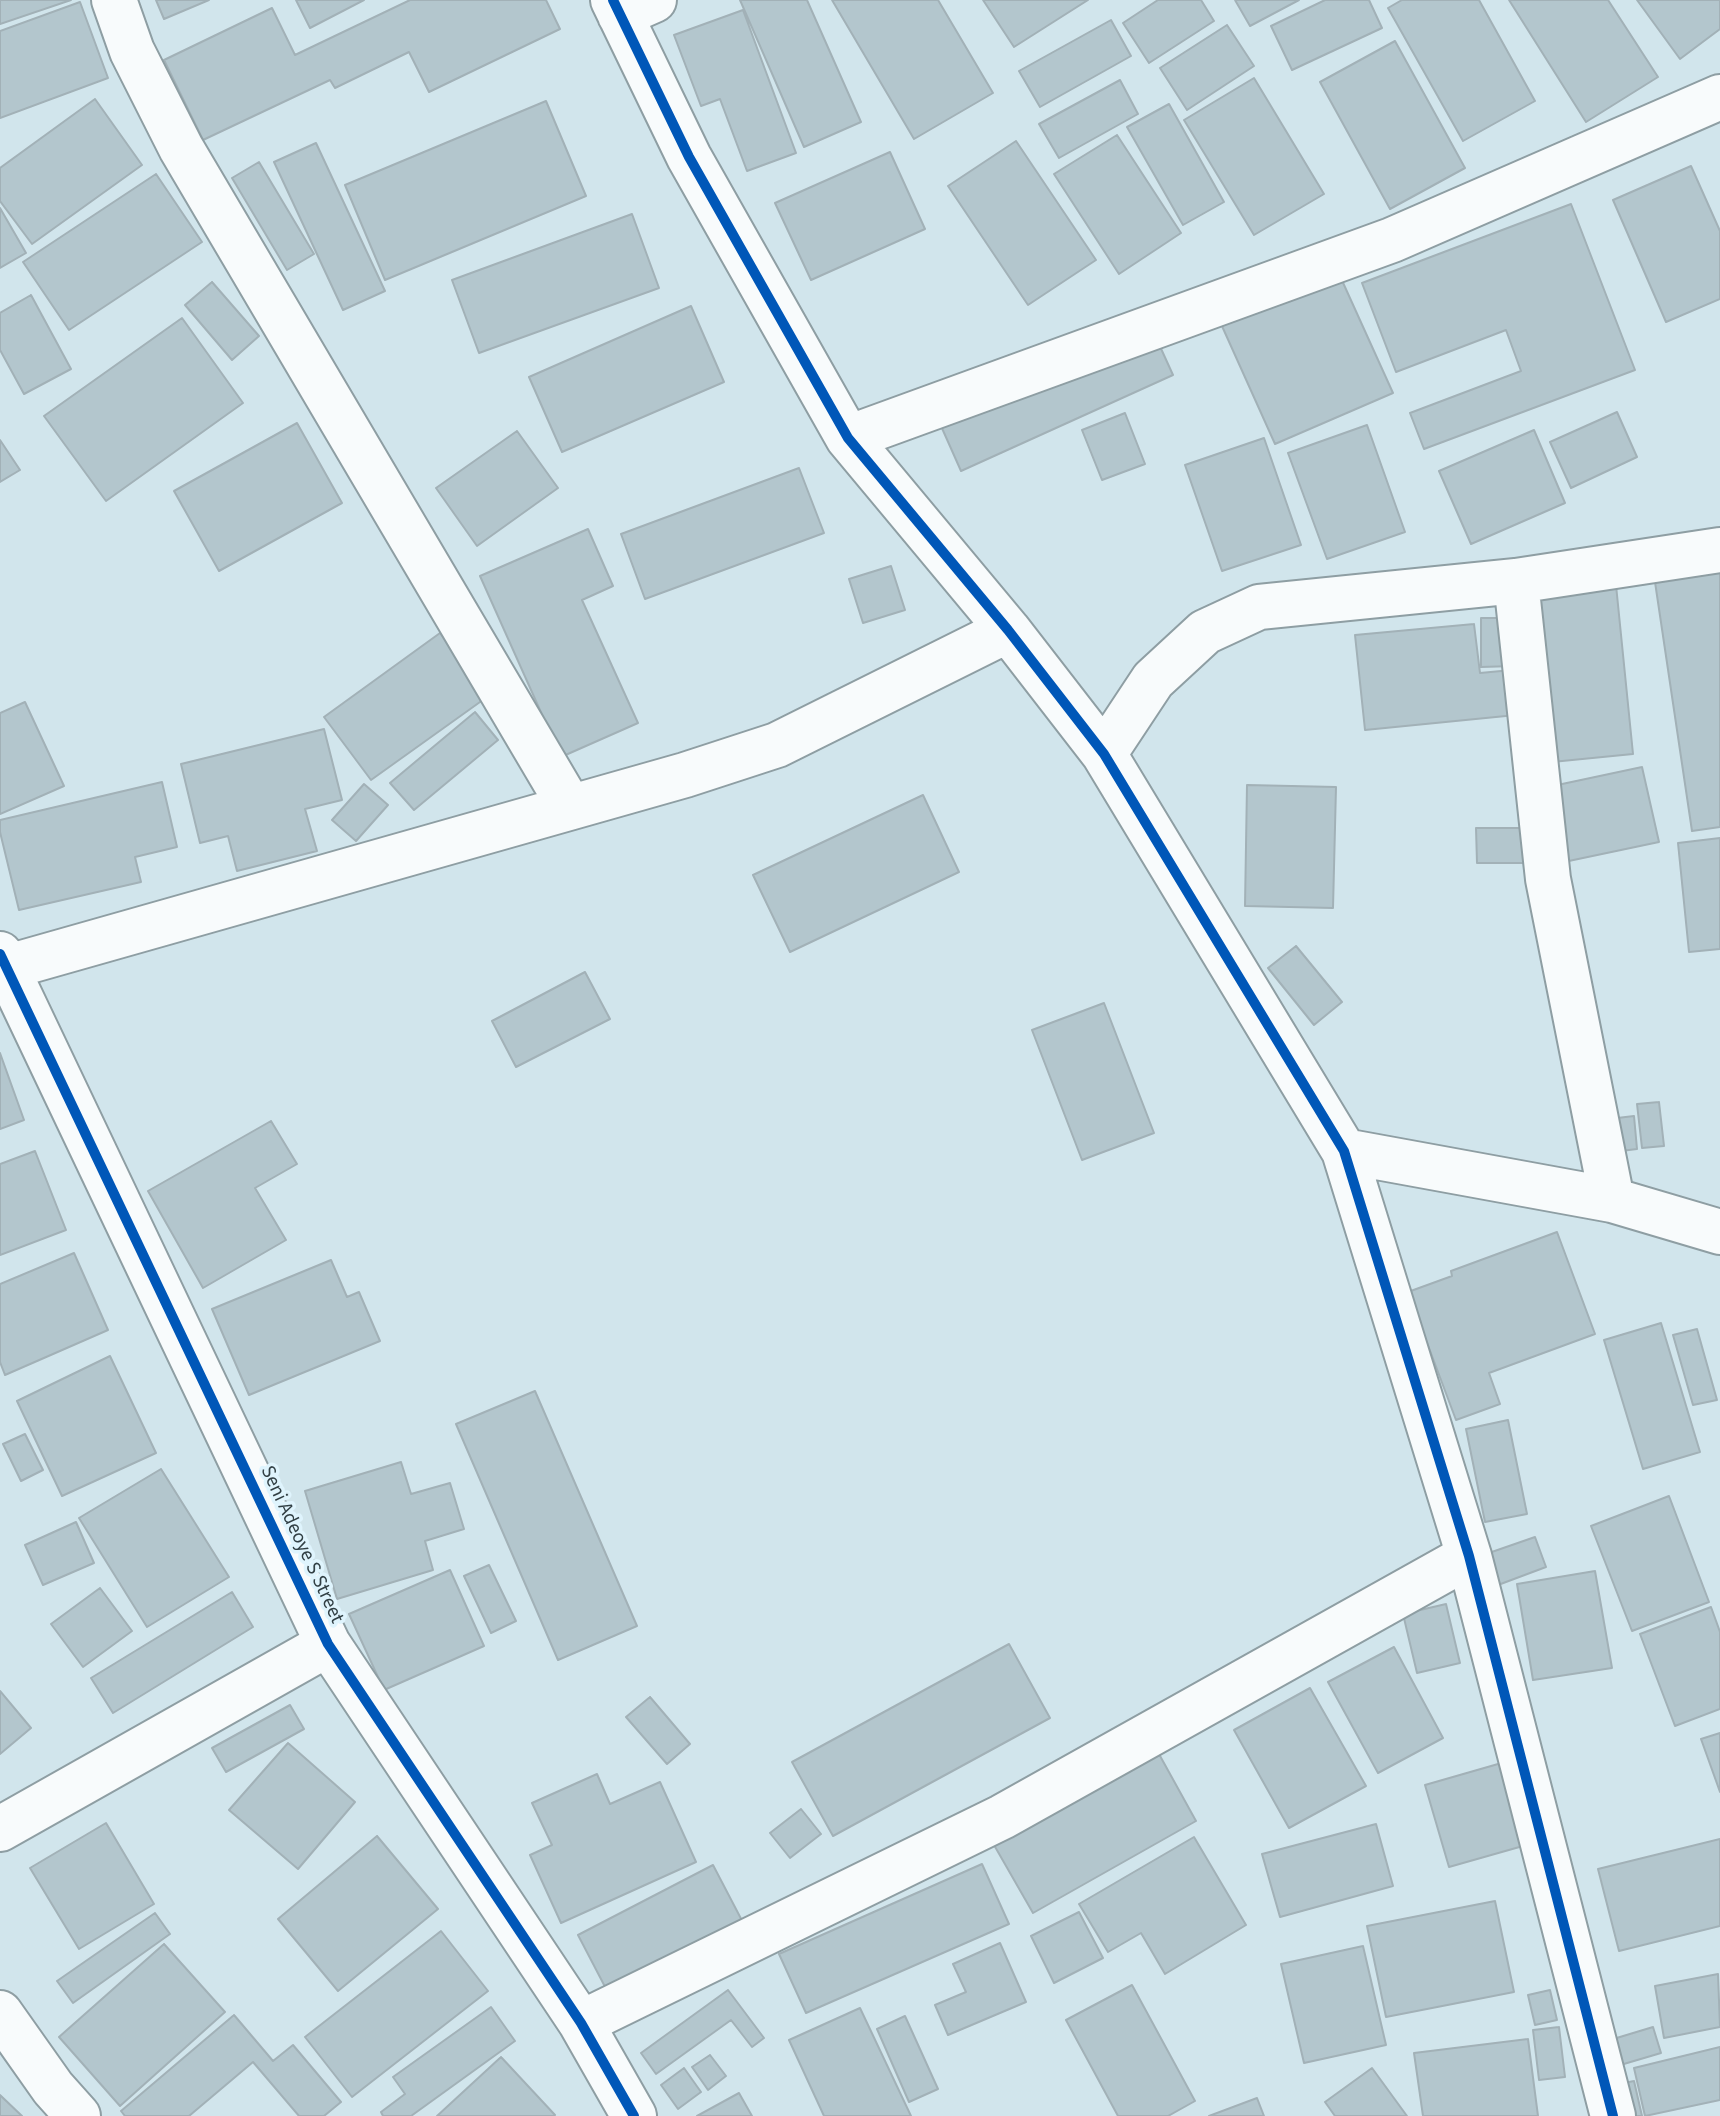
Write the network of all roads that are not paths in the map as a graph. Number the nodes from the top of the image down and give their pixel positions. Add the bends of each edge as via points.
1 (114, 0) edge
2 (629, 5) edge
3 (1720, 97) edge
4 (848, 438) junction
5 (1720, 550) edge
6 (1516, 581) junction
7 (1008, 630) junction
8 (1104, 754) junction
9 (570, 807) junction
10 (4, 961) edge
11 (1344, 1151) junction
12 (1612, 1200) junction
13 (1720, 1232) edge
14 (1469, 1556) junction
15 (328, 1644) junction
16 (0, 1829) edge
17 (0, 2013) edge
18 (581, 2023) junction
19 (78, 2116) edge
20 (634, 2116) edge
21 (1613, 2116) edge

1 - 9 street via 132,51 181,148
2 - 4 street via 689,157
3 - 4 street via 1392,240
4 - 7 street
5 - 6 street
6 - 8 street via 1259,607 1205,632 1153,680
6 - 12 street via 1548,879
7 - 8 street
7 - 9 street via 777,745
8 - 11 street
9 - 10 street
10 - 15 street, Seni Adeoye S Street
11 - 12 street
11 - 14 street
12 - 13 street
14 - 18 street via 1002,1817
14 - 21 street
15 - 16 street
15 - 18 street, Seni Adeoye S Street
17 - 19 street
18 - 20 street, Seni Adeoye S Street

